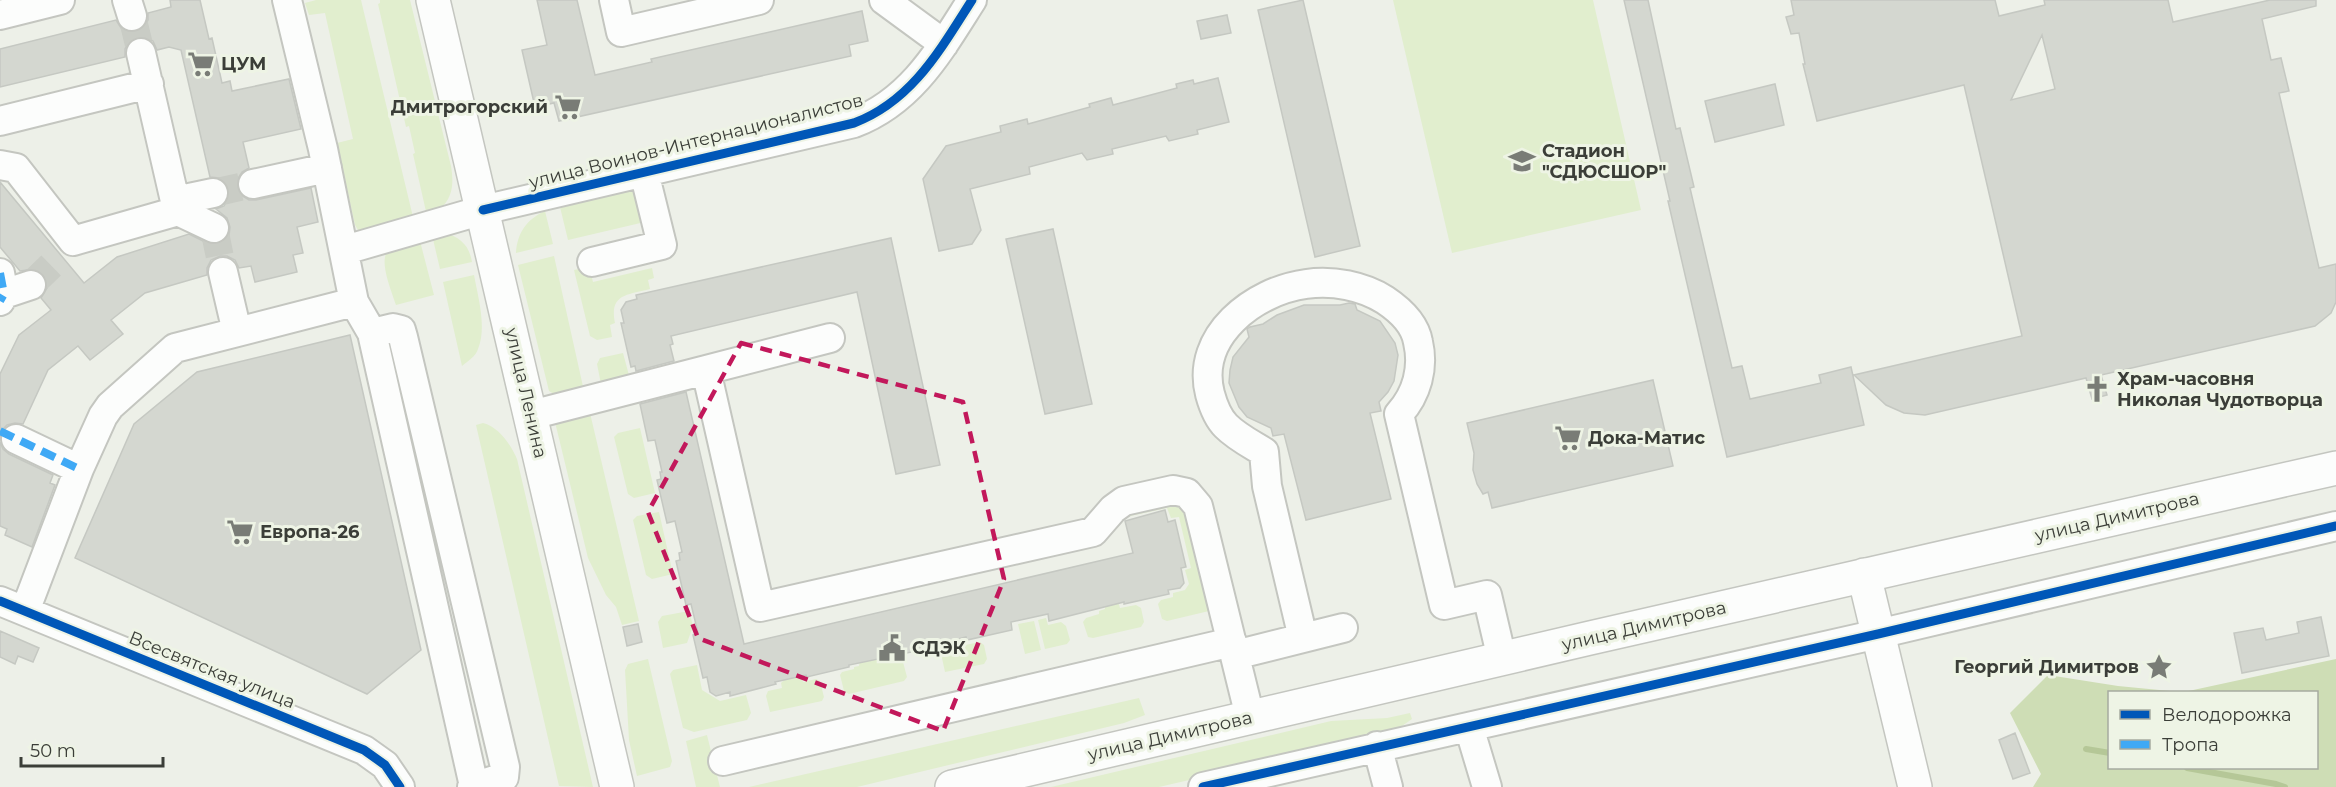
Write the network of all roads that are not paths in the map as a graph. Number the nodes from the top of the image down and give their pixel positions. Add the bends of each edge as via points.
1 (60, 0) edge
2 (287, 0) edge
3 (433, 0) edge
4 (614, 0) edge
5 (759, 0) edge
6 (884, 0) edge
7 (972, 0) edge
8 (0, 15) edge
9 (944, 44) junction
10 (141, 53) tunnel mouth
11 (149, 84) junction
12 (0, 121) edge
13 (0, 165) edge
14 (327, 168) junction
15 (644, 172) junction
16 (253, 184) tunnel mouth
17 (213, 193) tunnel mouth
18 (176, 206) junction
19 (483, 210) junction
20 (214, 228) dead end
21 (345, 250) junction
22 (592, 262) dead end
23 (223, 272) tunnel mouth
24 (31, 285) tunnel mouth
25 (1, 289) edge
26 (354, 302) junction
27 (237, 332) junction
28 (830, 338) dead end
29 (706, 370) junction
30 (531, 415) junction
31 (16, 439) dead end
32 (2336, 468) edge
33 (79, 469) junction
34 (2336, 526) edge
35 (1864, 575) junction
36 (13, 606) edge
37 (1343, 628) dead end
38 (1878, 634) junction
39 (1303, 638) junction
40 (1234, 648) junction
41 (1502, 659) junction
42 (1250, 717) junction
43 (1469, 727) junction
44 (1377, 746) junction
45 (723, 761) dead end
46 (400, 787) edge
47 (473, 787) edge
48 (617, 787) edge
49 (952, 787) edge
50 (1203, 787) edge
51 (1388, 787) edge
52 (1487, 787) edge
53 (1915, 787) edge

1 - 8 street
2 - 14 street
3 - 19 main road, улица Ленина
4 - 5 street via 621,32
6 - 9 street
7 - 9 street, улица Воинов-Интернационалистов
9 - 15 street, улица Воинов-Интернационалистов via 912,86 871,117
10 - 11 street
11 - 12 street
11 - 18 street
13 - 18 street via 16,168 67,249
14 - 16 street
14 - 21 street
15 - 19 street, улица Воинов-Интернационалистов
15 - 22 street via 662,245
17 - 18 street
18 - 20 street
19 - 21 street, улица Воинов-Интернационалистов
19 - 30 main road, улица Ленина
21 - 26 street
23 - 27 street
24 - 25 street
26 - 27 street
26 - 47 street via 372,333 393,328 401,330 404,337 505,767 504,777
27 - 33 street via 175,348 110,406
28 - 29 street
29 - 30 street
29 - 40 street via 760,607 1093,532 1124,501 1173,490 1187,493 1198,506
30 - 48 main road, улица Ленина
31 - 33 street
32 - 35 main road, улица Димитрова
33 - 36 street
34 - 38 street
35 - 38 main road
35 - 41 main road, улица Димитрова
36 - 46 street, Всесвятская улица via 364,750 385,765
37 - 39 street
38 - 43 street
38 - 53 main road
39 - 40 street
39 - 41 street via 1267,486 1264,452 1225,425 1213,406 1206,369 1223,329 1238,313 1260,300 1306,284 1353,286 1400,309 1418,338 1420,374 1414,392 1399,414 1444,605 1487,595
40 - 42 street
40 - 45 street
41 - 42 main road, улица Димитрова
42 - 49 main road, улица Димитрова
43 - 44 street
43 - 52 street
44 - 50 street
44 - 51 street

